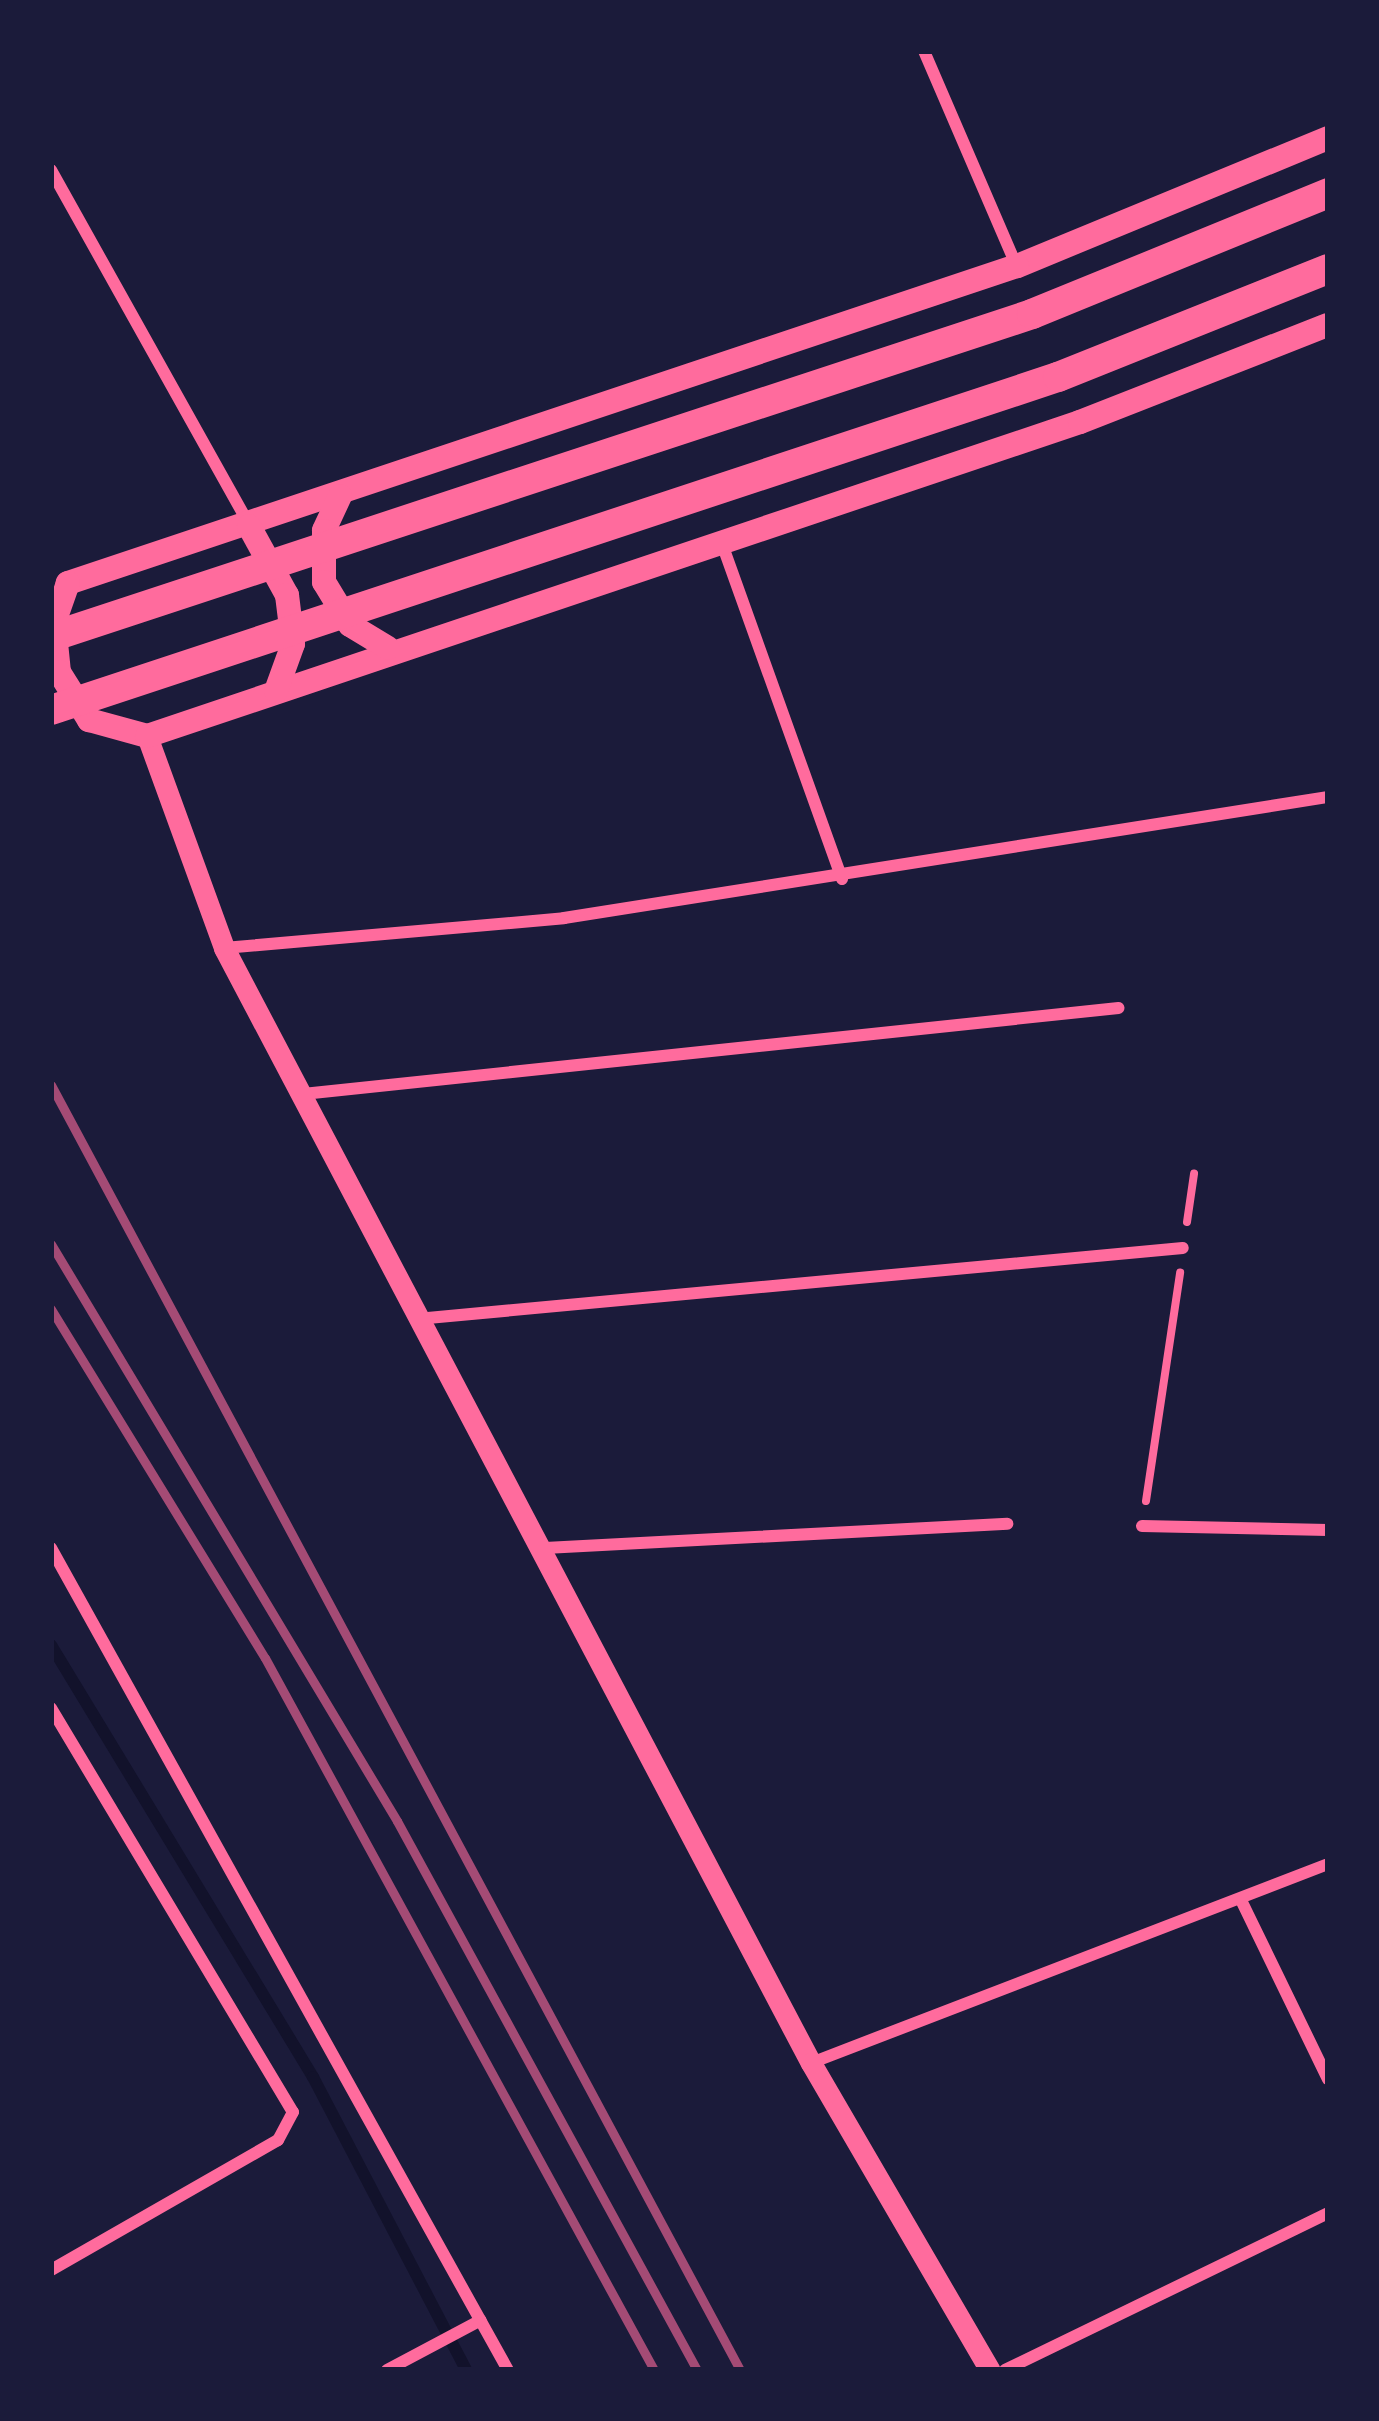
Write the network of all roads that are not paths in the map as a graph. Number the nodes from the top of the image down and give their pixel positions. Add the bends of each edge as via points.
1 (924, 51) edge
2 (1328, 138) edge
3 (51, 170) edge
4 (1328, 194) edge
5 (1017, 266) junction
6 (1328, 269) edge
7 (1328, 325) edge
8 (340, 496) junction
9 (249, 526) junction
10 (721, 542) junction
11 (51, 638) edge
12 (388, 647) junction
13 (276, 691) junction
14 (51, 710) edge
15 (147, 736) junction
16 (1328, 797) edge
17 (842, 879) junction
18 (224, 948) junction
19 (1118, 1007) dead end
20 (303, 1094) junction
21 (1184, 1248) road end
22 (416, 1319) junction
23 (1007, 1524) dead end
24 (1142, 1526) road end
25 (1328, 1530) edge
26 (51, 1548) edge
27 (544, 1548) junction
28 (51, 1708) edge
29 (1328, 1864) edge
30 (1241, 1900) junction
31 (811, 2063) junction
32 (1328, 2079) edge
33 (1328, 2213) edge
34 (51, 2270) edge
35 (476, 2323) junction
36 (387, 2370) edge
37 (508, 2370) edge
38 (989, 2370) edge
39 (1005, 2370) edge

1 - 5 street
2 - 5 main road
3 - 9 street
4 - 11 main road via 1032,314
5 - 8 main road
6 - 14 main road via 1058,377
7 - 10 main road
8 - 9 main road
8 - 12 main road via 324,532 324,582 350,625
9 - 13 main road via 287,595 293,644
9 - 15 main road via 68,583 53,623 58,672 89,720
10 - 12 main road
10 - 17 street
12 - 13 main road
13 - 15 main road
15 - 18 street
16 - 17 street
17 - 18 street
18 - 20 street
19 - 20 street
20 - 22 street
21 - 22 street
22 - 27 street
23 - 27 street
24 - 25 street
26 - 35 street
27 - 31 street
28 - 34 street via 293,2112 278,2140
29 - 30 street
30 - 31 street via 1126,1934
30 - 32 street
31 - 38 street
33 - 39 street
35 - 36 street
35 - 37 street

